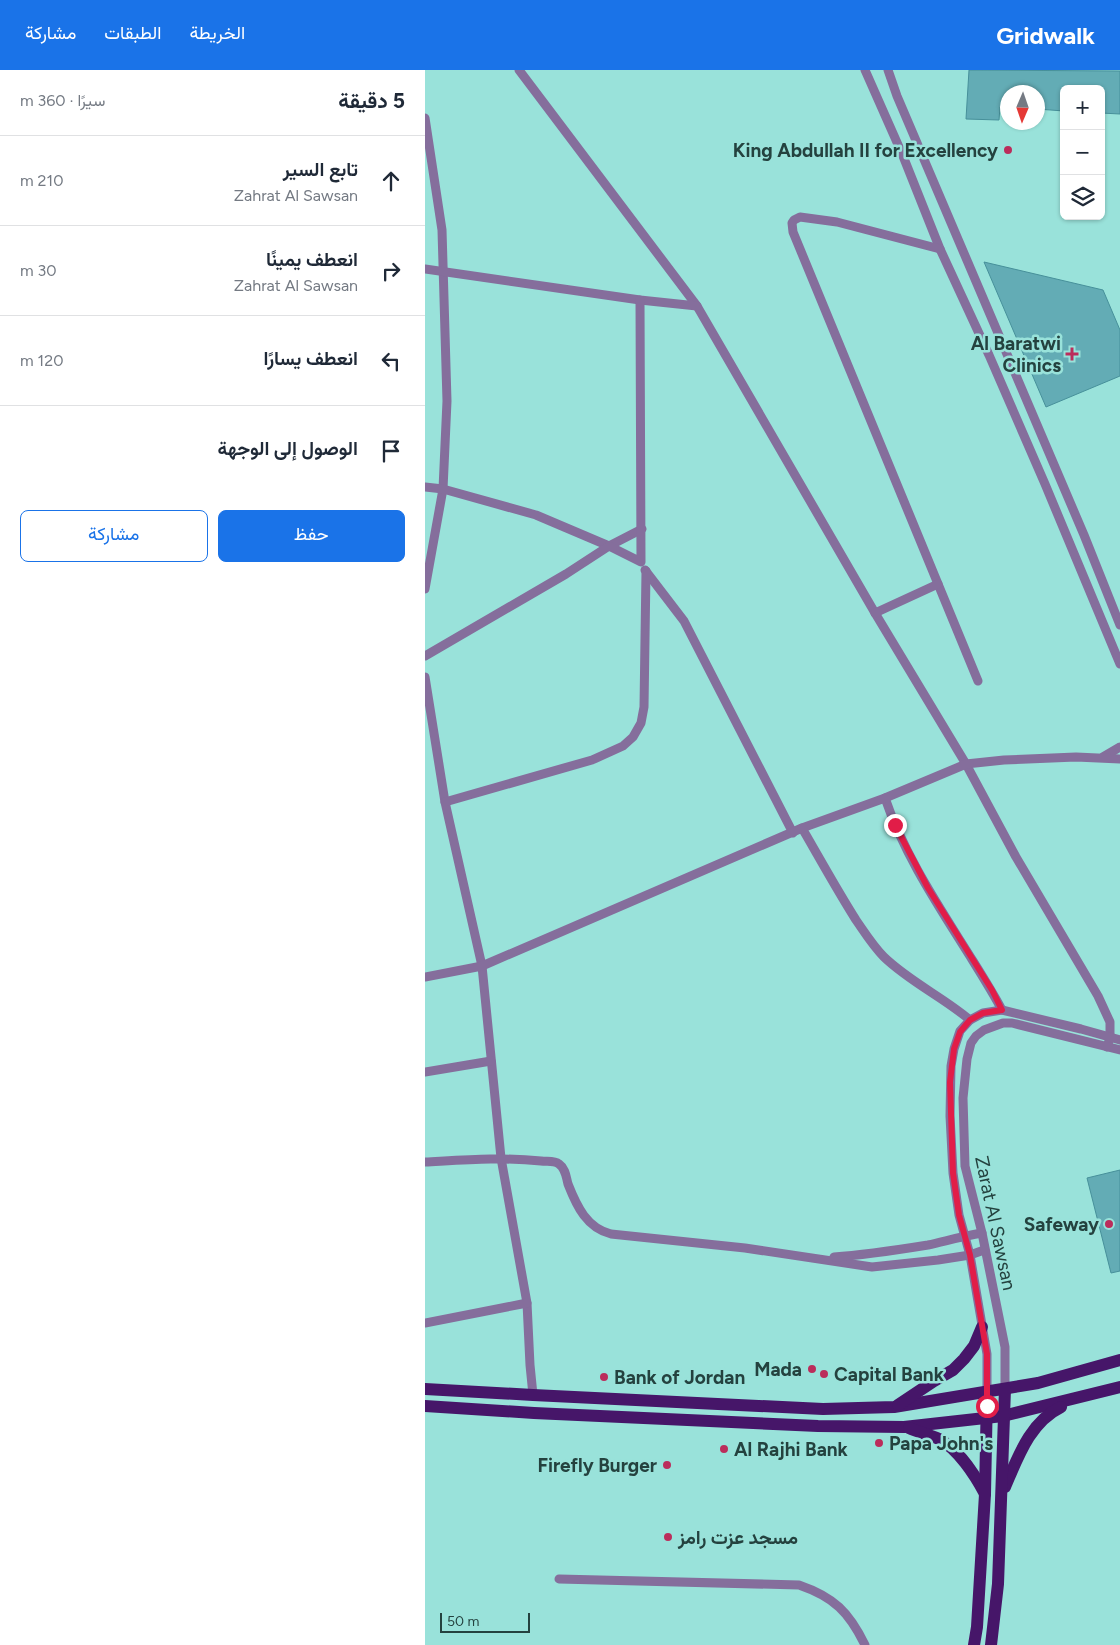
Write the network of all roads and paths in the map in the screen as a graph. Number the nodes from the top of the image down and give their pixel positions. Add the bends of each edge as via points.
1 (519, 70) edge
2 (865, 70) edge
3 (888, 70) edge
4 (425, 118) edge
5 (940, 249) junction
6 (425, 269) edge
7 (445, 272) junction
8 (640, 300) junction
9 (697, 306) junction
10 (425, 487) edge
11 (443, 489) junction
12 (642, 529) junction
13 (609, 546) junction
14 (641, 562) junction
15 (646, 571) junction
16 (938, 584) junction
17 (425, 589) edge
18 (875, 613) junction
19 (1120, 625) edge
20 (425, 656) edge
21 (1120, 664) edge
22 (425, 677) edge
23 (978, 682) dead end
24 (1120, 747) edge
25 (1101, 758) junction
26 (1120, 759) edge
27 (966, 764) junction
28 (885, 798) junction
29 (445, 802) junction
30 (797, 830) junction
31 (482, 966) junction
32 (425, 977) edge
33 (1002, 1010) junction
34 (970, 1020) junction
35 (1110, 1038) junction
36 (1120, 1040) edge
37 (1107, 1047) junction
38 (1120, 1050) edge
39 (491, 1061) junction
40 (425, 1072) edge
41 (501, 1158) junction
42 (425, 1162) edge
43 (982, 1233) junction
44 (965, 1236) junction
45 (984, 1250) junction
46 (970, 1255) junction
47 (822, 1258) junction
48 (527, 1303) junction
49 (425, 1323) edge
50 (982, 1328) junction
51 (1120, 1360) edge
52 (1120, 1387) edge
53 (1005, 1388) junction
54 (425, 1389) edge
55 (987, 1392) junction
56 (533, 1396) junction
57 (1079, 1398) junction
58 (425, 1406) edge
59 (894, 1407) junction
60 (1003, 1416) junction
61 (986, 1419) junction
62 (904, 1427) junction
63 (985, 1494) junction
64 (1002, 1494) junction
65 (559, 1579) dead end
66 (865, 1645) edge
67 (974, 1645) edge
68 (991, 1645) edge

1 - 9 street
2 - 5 street
3 - 19 street
4 - 7 street
5 - 16 street via 837,222 800,217 792,223
5 - 21 street via 1015,415
6 - 7 street
7 - 8 street
7 - 11 street via 447,401
8 - 9 street
8 - 12 street
9 - 18 street
10 - 11 street
11 - 13 street via 536,515
11 - 17 street
12 - 13 street
12 - 14 street
13 - 14 street
13 - 20 street
14 - 15 street
15 - 29 street via 644,707 641,723 633,737 623,746 592,760
15 - 30 street via 684,621
16 - 18 street
16 - 23 street
18 - 27 street
22 - 29 street
24 - 25 street
25 - 26 street
25 - 27 street
27 - 28 street
27 - 35 street via 1016,857 1099,996 1110,1022
28 - 30 street
28 - 33 street via 895,825 928,888
29 - 31 street
30 - 31 street
30 - 34 street via 883,956
31 - 32 street
31 - 39 street
33 - 34 street via 983,1013
33 - 35 street
34 - 44 street via 960,1032 954,1049 950,1082 953,1173
35 - 36 street
35 - 37 street
37 - 38 street, Zarat Al Sawsan
37 - 43 street, Zarat Al Sawsan via 1012,1023 994,1026 976,1036 971,1043 963,1098 965,1166
39 - 40 street
39 - 41 street
41 - 42 street
41 - 47 street via 560,1164 581,1211 592,1226 602,1232
41 - 48 street
43 - 44 street
43 - 45 street, Zarat Al Sawsan
44 - 46 street
44 - 47 street via 869,1254
45 - 46 street
45 - 53 street, Zarat Al Sawsan via 1005,1347
46 - 47 street via 872,1267
46 - 50 street
48 - 49 street
48 - 56 street
50 - 55 street via 987,1354
50 - 59 main road via 965,1360
51 - 53 main road via 1039,1383
52 - 57 main road
53 - 55 main road
53 - 60 main road
54 - 56 main road
55 - 59 main road
55 - 61 main road
56 - 59 main road via 823,1409
57 - 60 main road
57 - 64 main road via 1049,1412 1036,1428 1023,1445
58 - 62 main road via 819,1426
60 - 61 main road
60 - 64 main road
61 - 62 main road
61 - 63 main road
62 - 63 main road via 939,1439 950,1447
63 - 67 main road
64 - 68 main road via 998,1584
65 - 66 street via 799,1584 831,1599 841,1608

